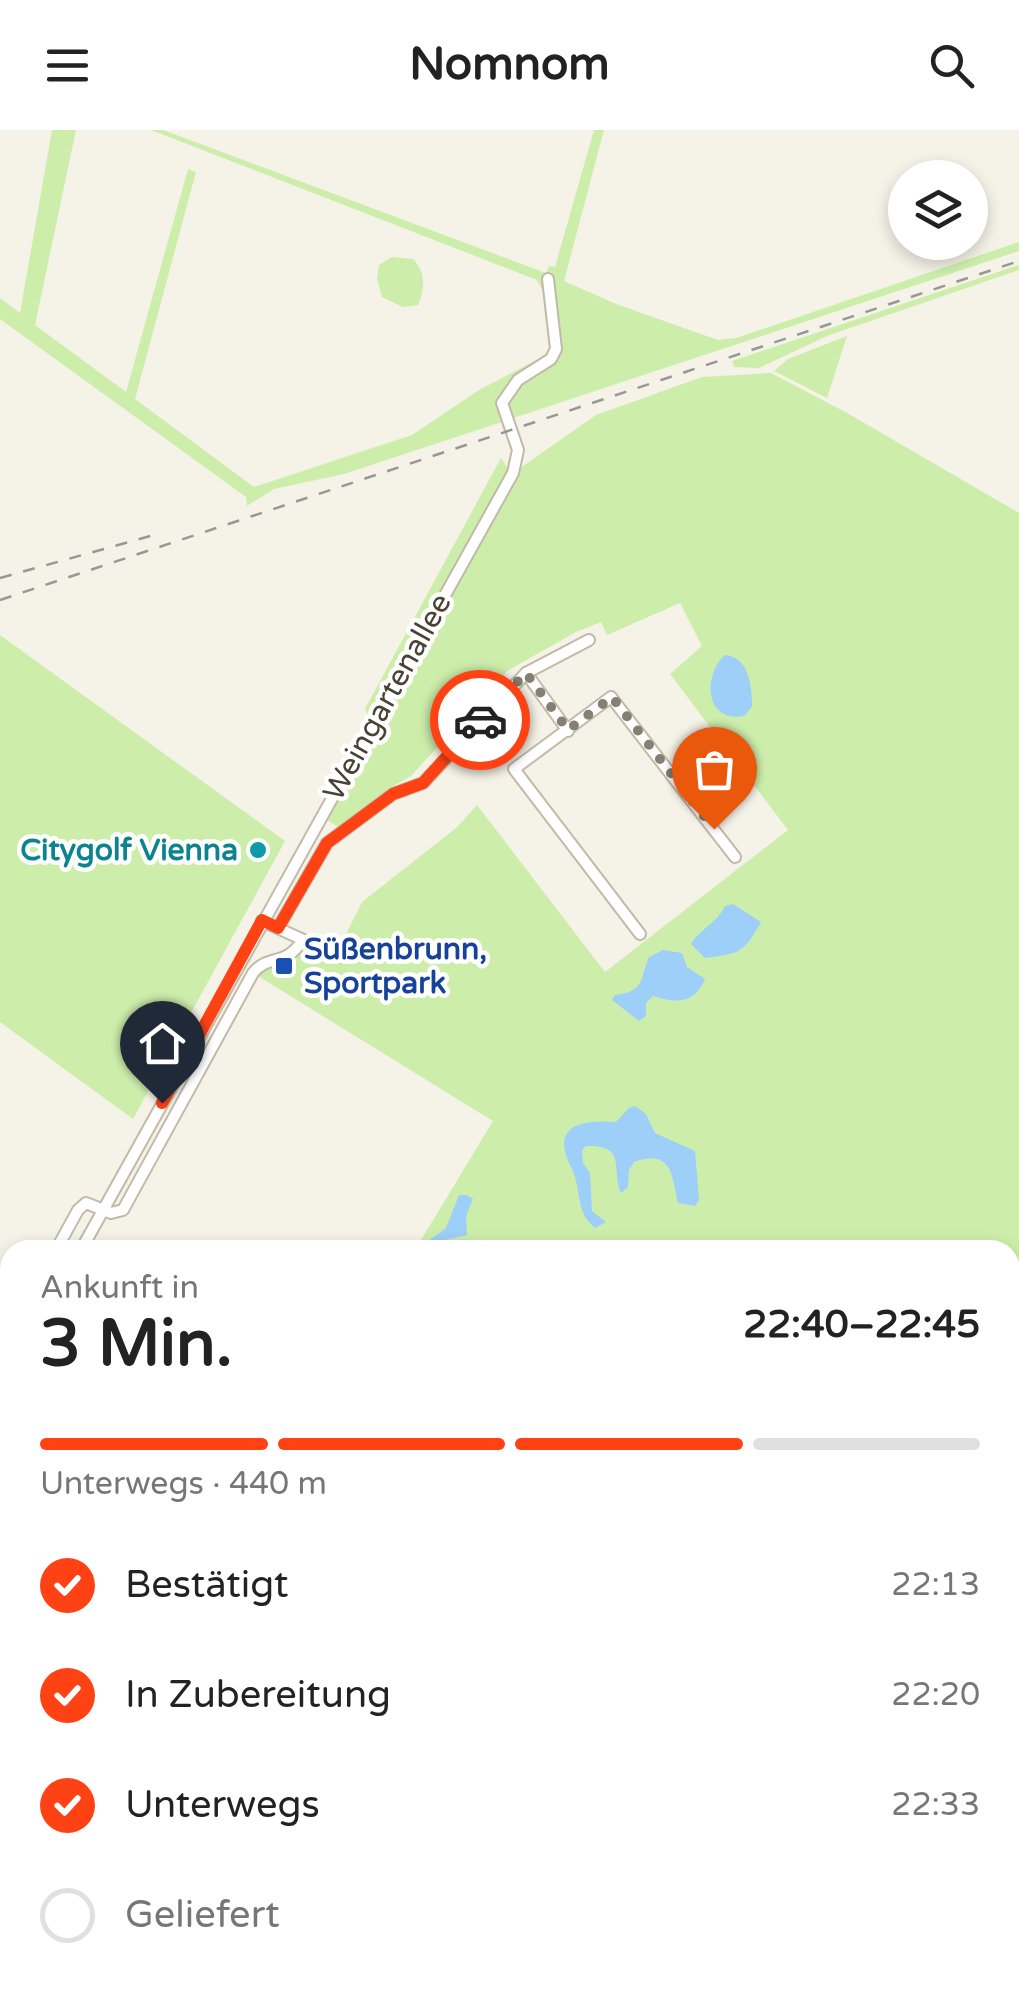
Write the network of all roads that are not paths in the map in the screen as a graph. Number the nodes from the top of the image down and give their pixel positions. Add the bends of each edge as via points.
1 (548, 278) dead end
2 (589, 640) dead end
3 (526, 673) junction
4 (568, 730) junction
5 (736, 857) dead end
6 (262, 920) junction
7 (278, 928) junction
8 (640, 934) dead end
9 (302, 941) junction
10 (341, 957) dead end
11 (142, 1140) junction
12 (157, 1148) junction
13 (105, 1210) junction
14 (62, 1240) edge
15 (88, 1240) edge

1 - 6 street, Weingartenallee via 556,349 502,402 518,450 513,473
2 - 3 street, Weingartenallee
3 - 4 street
3 - 7 street, Weingartenallee via 423,783 393,794 327,843
4 - 5 street via 612,697
4 - 8 street via 514,770
6 - 7 street
6 - 11 street, Weingartenallee
7 - 9 street
9 - 10 street
9 - 12 street, Weingartenallee via 287,958 253,973
11 - 12 street
11 - 13 street, Weingartenallee
12 - 13 street, Weingartenallee via 124,1210
13 - 14 street, Weingartenallee via 81,1206
13 - 15 street, Weingartenallee

